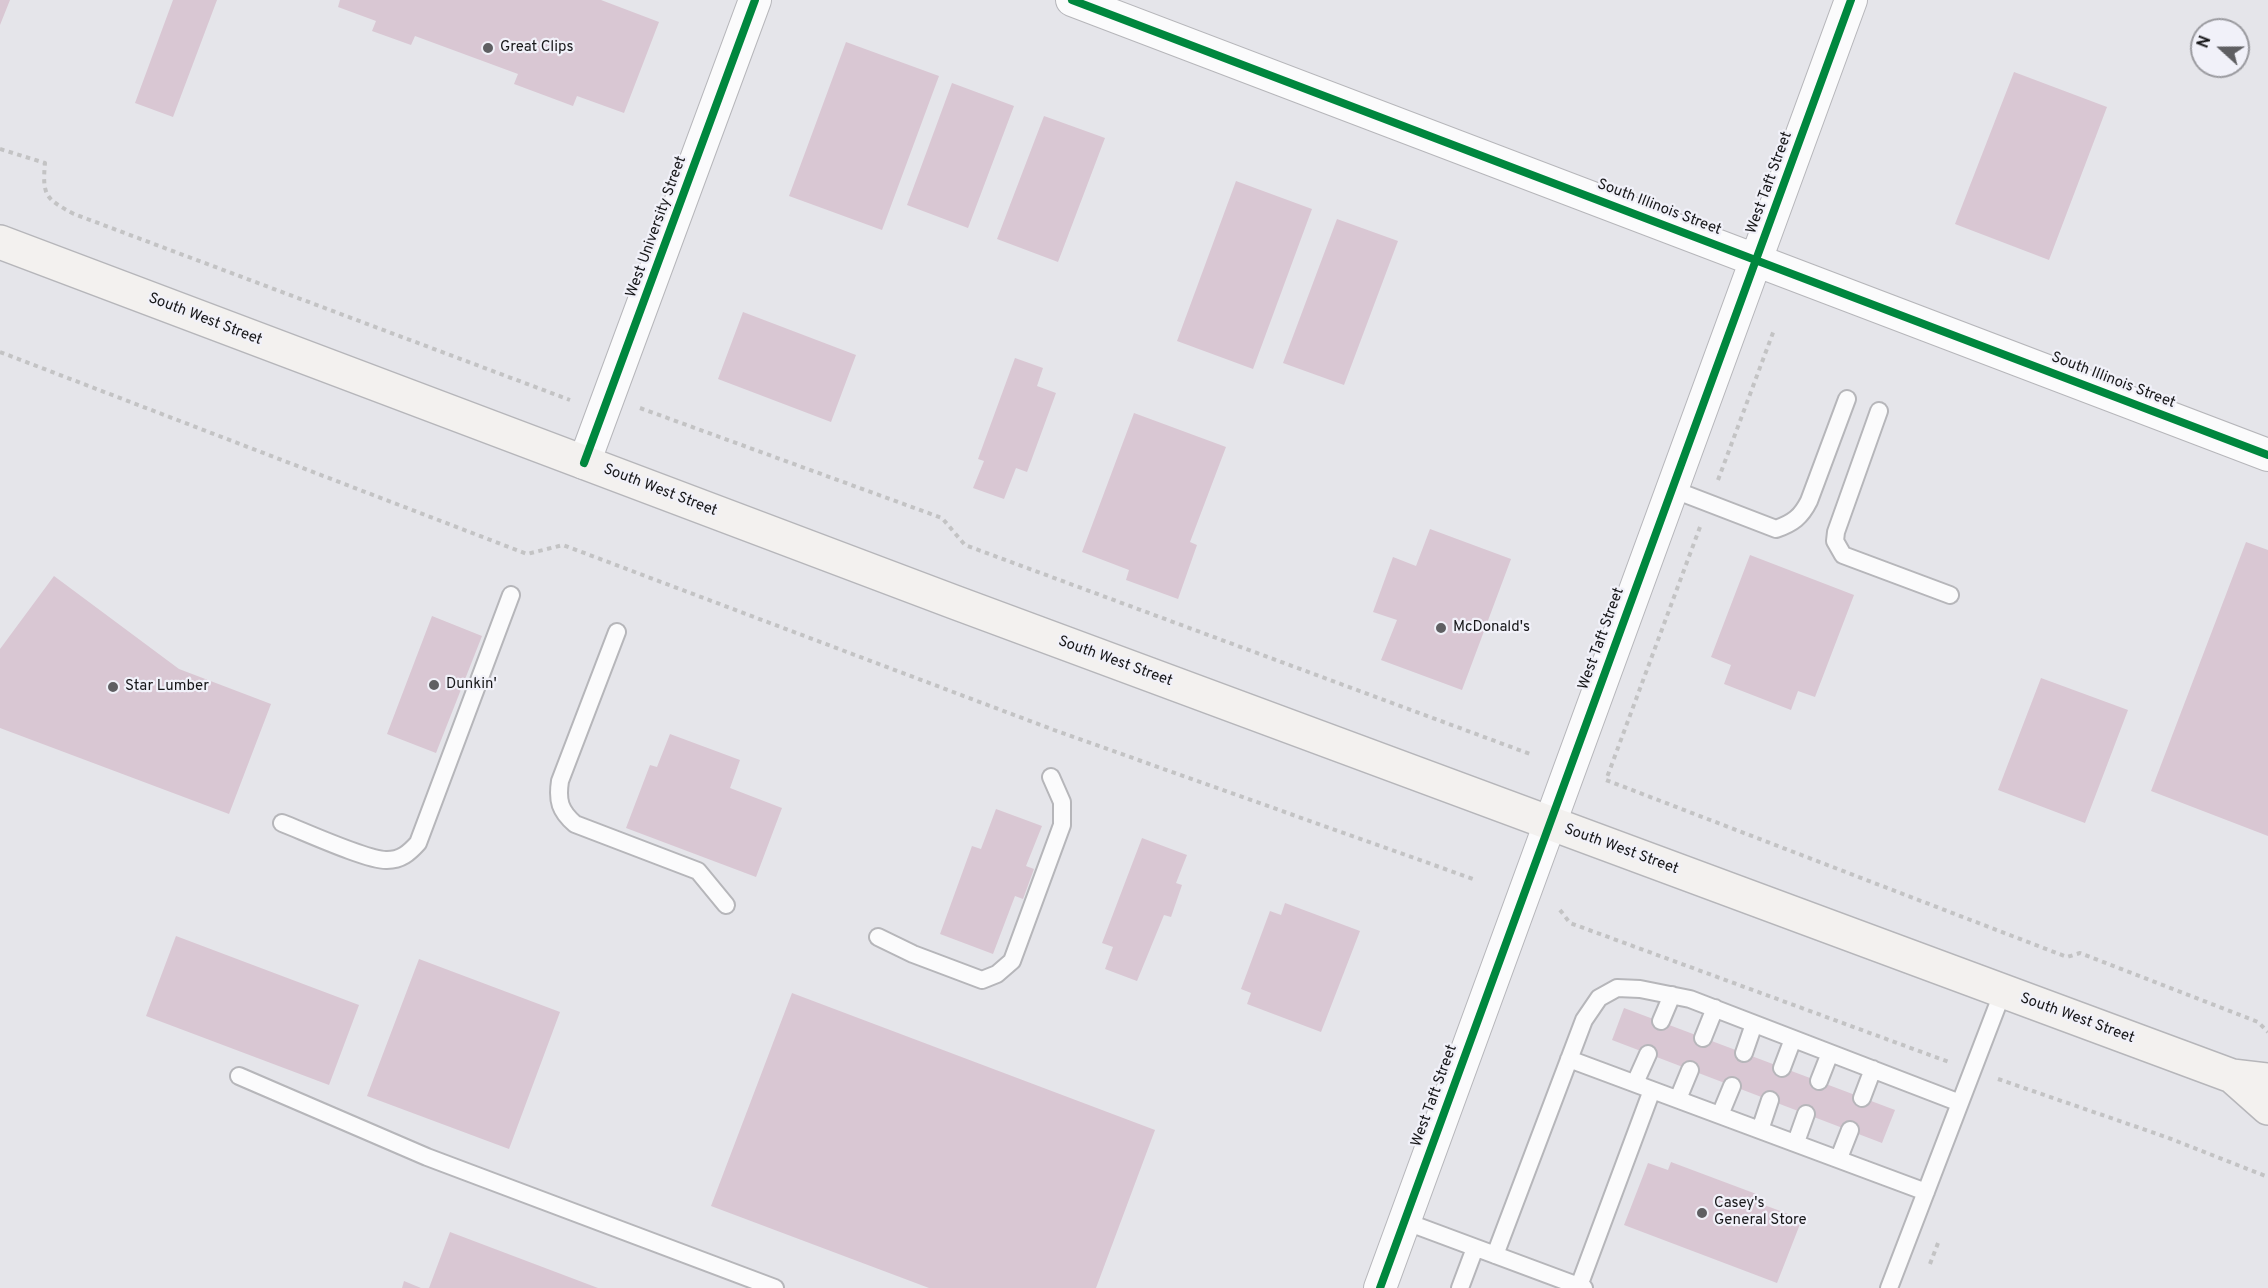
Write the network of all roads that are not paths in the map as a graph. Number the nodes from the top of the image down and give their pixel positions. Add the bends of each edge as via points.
1 (755, 0) edge
2 (1072, 0) edge
3 (1851, 0) edge
4 (0, 242) edge
5 (1756, 259) junction
6 (1847, 399) dead end
7 (1879, 411) dead end
8 (2268, 455) edge
9 (584, 463) junction
10 (1672, 489) junction
11 (1950, 595) dead end
12 (511, 596) dead end
13 (617, 632) dead end
14 (1051, 777) dead end
15 (282, 823) dead end
16 (1549, 823) junction
17 (726, 905) dead end
18 (878, 937) dead end
19 (2003, 991) junction
20 (1672, 995) junction
21 (1714, 1008) junction
22 (1661, 1022) dead end
23 (1754, 1024) junction
24 (1703, 1038) dead end
25 (1793, 1039) junction
26 (1744, 1053) dead end
27 (1830, 1053) junction
28 (1648, 1054) dead end
29 (1569, 1059) junction
30 (1782, 1068) dead end
31 (1873, 1069) junction
32 (1690, 1070) dead end
33 (239, 1076) dead end
34 (2232, 1076) junction
35 (2268, 1080) edge
36 (1819, 1081) dead end
37 (1635, 1083) junction
38 (1732, 1086) dead end
39 (1652, 1090) junction
40 (1863, 1098) dead end
41 (1678, 1099) junction
42 (1770, 1100) dead end
43 (1960, 1103) junction
44 (2268, 1108) edge
45 (1806, 1114) dead end
46 (1720, 1115) junction
47 (1760, 1130) junction
48 (1850, 1130) dead end
49 (1796, 1142) junction
50 (1839, 1158) junction
51 (1926, 1192) junction
52 (1404, 1221) junction
53 (1475, 1248) junction
54 (1495, 1255) junction
55 (1581, 1287) edge
56 (775, 1288) edge
57 (1380, 1288) edge
58 (1460, 1288) edge
59 (1888, 1288) edge

1 - 9 street, West University Street
2 - 5 street, South Illinois Street
3 - 5 street, West Taft Street
4 - 9 main road, South West Street
5 - 8 street, South Illinois Street
5 - 10 street, West Taft Street
6 - 10 lane via 1809,501 1795,521 1776,529
7 - 11 lane via 1836,532 1837,547 1843,555
9 - 16 main road, South West Street
10 - 16 street, West Taft Street
12 - 15 lane via 418,843 411,851 395,859 375,858
13 - 17 lane via 560,781 559,804 563,814 575,824 698,872
14 - 18 lane via 1062,802 1062,825 1012,961 982,980
16 - 19 main road, South West Street
16 - 52 street, West Taft Street
19 - 34 main road, South West Street
19 - 43 lane
20 - 21 lane
20 - 22 lane
20 - 29 lane via 1617,988 1599,998 1584,1020
21 - 23 lane
21 - 24 lane
23 - 25 lane
23 - 26 lane
25 - 27 lane
25 - 30 lane
27 - 31 lane
27 - 36 lane
28 - 37 lane
29 - 37 lane
29 - 54 lane
31 - 40 lane
31 - 43 lane
32 - 41 lane
33 - 56 lane via 427,1157
34 - 35 main road, South West Street
34 - 44 main road, South West Street
37 - 39 lane
38 - 46 lane
39 - 41 lane
39 - 55 lane
41 - 46 lane
42 - 47 lane
43 - 51 lane
45 - 49 lane
46 - 47 lane
47 - 49 lane
48 - 50 lane
49 - 50 lane
50 - 51 lane
51 - 59 lane
52 - 53 lane
52 - 57 street, West Taft Street
53 - 54 lane
53 - 58 lane
54 - 55 lane

